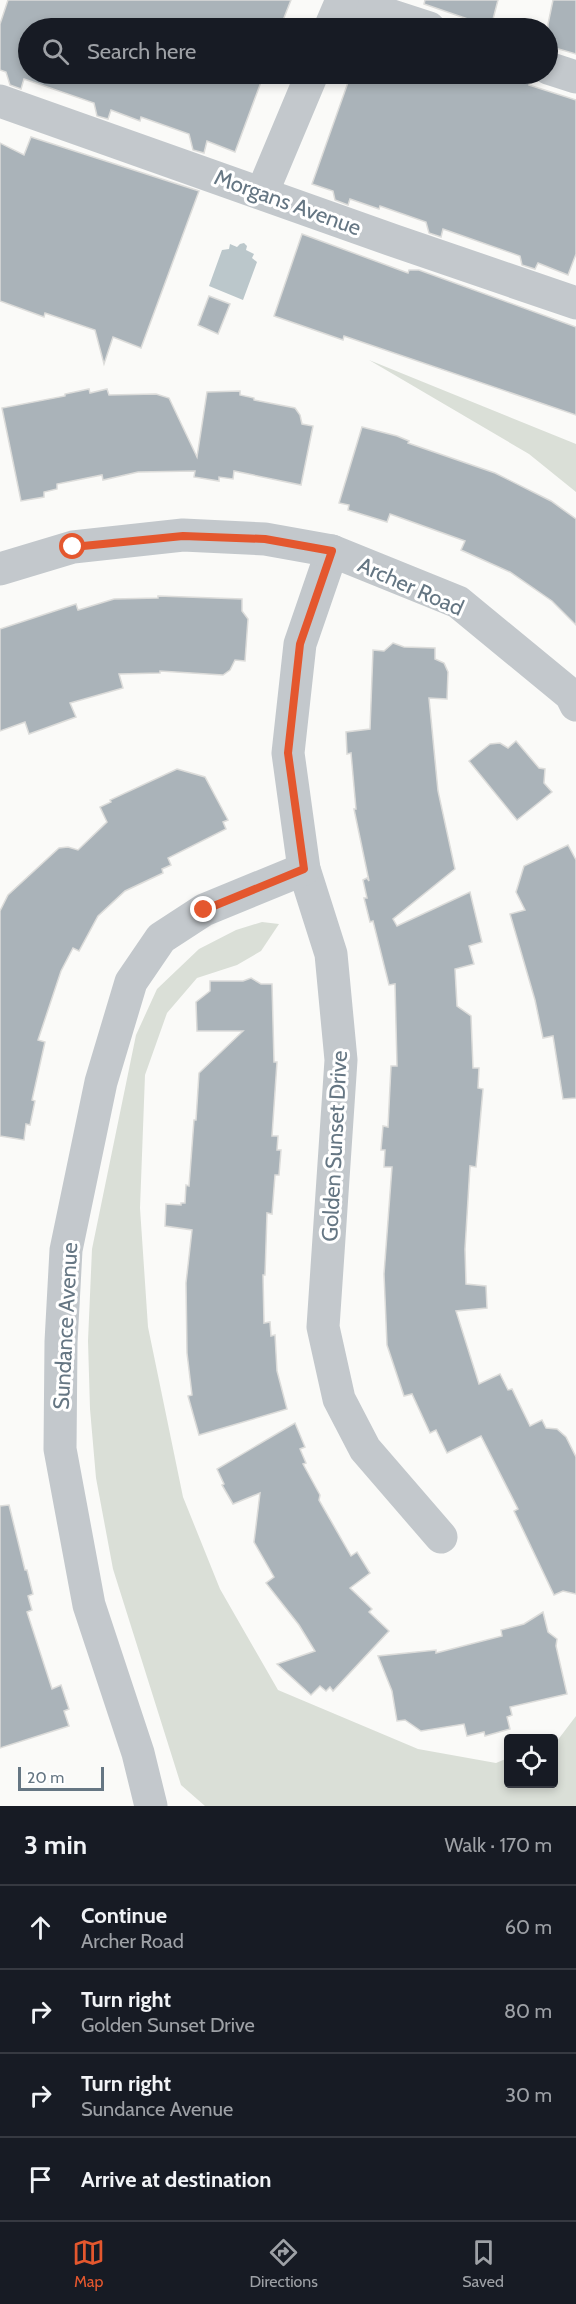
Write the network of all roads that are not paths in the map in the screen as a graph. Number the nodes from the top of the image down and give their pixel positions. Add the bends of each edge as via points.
1 (343, 0) edge
2 (335, 18) edge
3 (398, 18) edge
4 (558, 71) edge
5 (576, 76) edge
6 (308, 84) edge
7 (0, 100) edge
8 (262, 193) junction
9 (576, 303) edge
10 (332, 551) junction
11 (0, 569) edge
12 (576, 705) edge
13 (304, 869) junction
14 (441, 1537) dead end
15 (151, 1806) edge

1 - 2 street
1 - 3 street
4 - 5 street
6 - 8 street
7 - 8 street, Morgans Avenue
8 - 9 street, Morgans Avenue
10 - 11 street, Archer Road via 265,539 183,536 73,547
10 - 12 street, Archer Road via 458,602 571,695
10 - 13 street, Golden Sunset Drive via 300,644 288,753
13 - 14 street, Golden Sunset Drive via 330,954 341,1060 323,1327 339,1399 365,1449
13 - 15 street, Sundance Avenue via 204,910 161,938 131,982 101,1082 66,1250 60,1449 89,1605 138,1753

